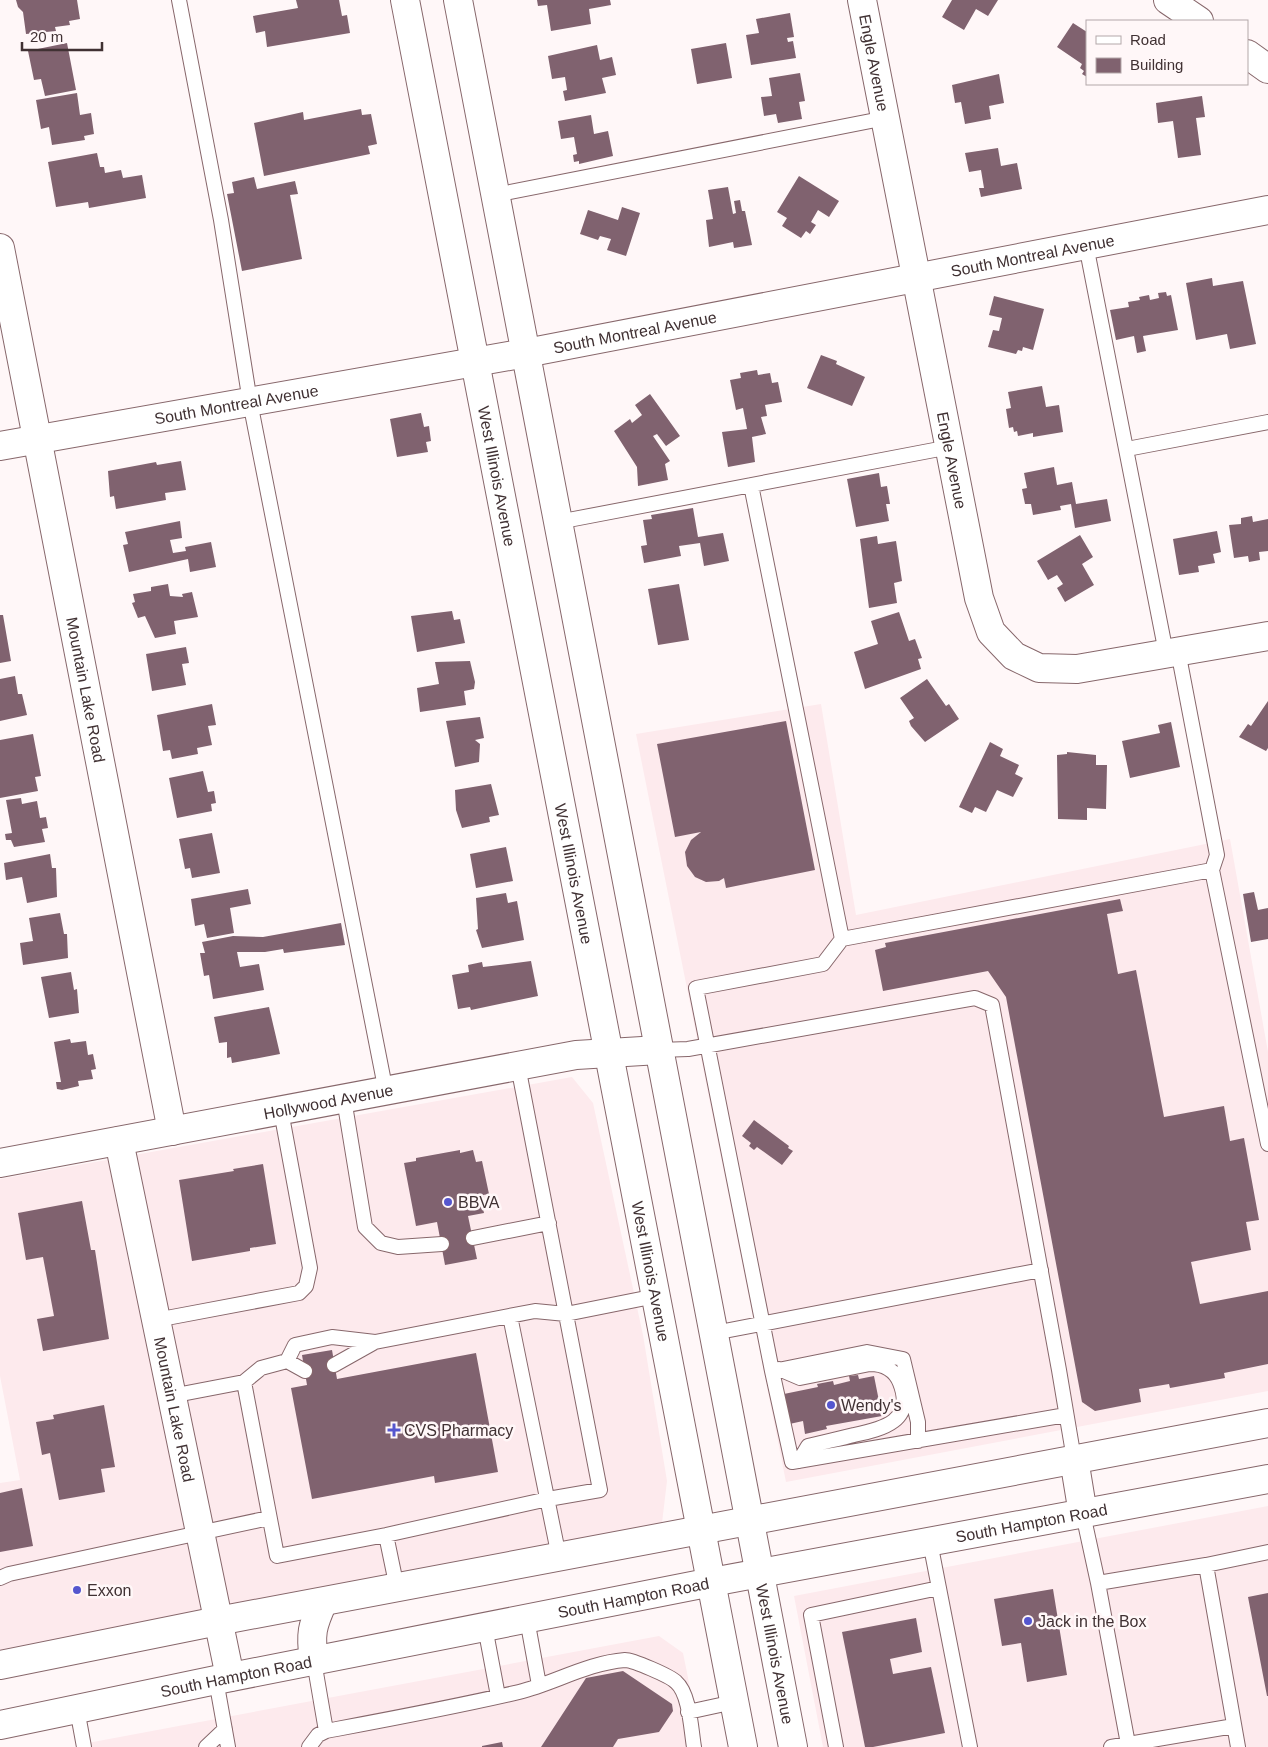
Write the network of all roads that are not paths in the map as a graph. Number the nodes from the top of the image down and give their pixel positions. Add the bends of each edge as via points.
1 (179, 0) edge
2 (405, 0) edge
3 (458, 0) edge
4 (862, 0) edge
5 (1168, 0) edge
6 (1198, 20) edge
7 (1248, 55) edge
8 (1268, 69) edge
9 (886, 118) junction
10 (495, 195) junction
11 (1268, 210) edge
12 (1086, 245) junction
13 (0, 248) edge
14 (916, 277) junction
15 (526, 354) junction
16 (474, 362) junction
17 (250, 402) junction
18 (1268, 422) edge
19 (37, 439) junction
20 (0, 446) edge
21 (950, 448) junction
22 (1127, 449) junction
23 (751, 485) junction
24 (558, 522) junction
25 (1268, 636) edge
26 (1172, 652) junction
27 (1212, 870) junction
28 (842, 938) junction
29 (708, 1045) junction
30 (658, 1050) junction
31 (608, 1053) junction
32 (518, 1066) junction
33 (386, 1092) junction
34 (344, 1099) junction
35 (281, 1111) junction
36 (172, 1131) junction
37 (119, 1141) junction
38 (1268, 1144) edge
39 (0, 1163) edge
40 (549, 1223) junction
41 (473, 1238) dead end
42 (442, 1244) dead end
43 (1040, 1270) junction
44 (656, 1296) junction
45 (566, 1314) junction
46 (510, 1316) junction
47 (156, 1320) junction
48 (763, 1324) junction
49 (714, 1333) junction
50 (375, 1342) junction
51 (287, 1361) junction
52 (334, 1365) dead end
53 (776, 1370) junction
54 (305, 1371) dead end
55 (244, 1382) junction
56 (171, 1396) junction
57 (1066, 1415) junction
58 (1268, 1423) edge
59 (918, 1441) junction
60 (1074, 1459) junction
61 (795, 1462) junction
62 (1268, 1479) edge
63 (548, 1499) junction
64 (1083, 1514) junction
65 (269, 1518) junction
66 (749, 1520) junction
67 (701, 1530) junction
68 (200, 1532) junction
69 (386, 1535) junction
70 (930, 1542) junction
71 (1268, 1552) edge
72 (559, 1557) junction
73 (1206, 1564) junction
74 (759, 1573) junction
75 (0, 1578) edge
76 (712, 1582) junction
77 (1098, 1583) junction
78 (397, 1588) junction
79 (939, 1588) junction
80 (322, 1602) junction
81 (527, 1619) junction
82 (218, 1621) junction
83 (484, 1627) junction
84 (314, 1661) junction
85 (0, 1665) edge
86 (223, 1679) junction
87 (539, 1685) junction
88 (498, 1696) junction
89 (734, 1702) junction
90 (77, 1709) junction
91 (688, 1712) junction
92 (0, 1725) edge
93 (1234, 1726) junction
94 (225, 1729) junction
95 (326, 1731) junction
96 (1128, 1744) junction
97 (84, 1747) edge
98 (206, 1747) edge
99 (228, 1747) edge
100 (309, 1747) edge
101 (694, 1747) edge
102 (743, 1747) edge
103 (792, 1747) edge
104 (836, 1747) edge
105 (970, 1747) edge
106 (1111, 1747) edge
107 (1238, 1747) edge

1 - 17 lane
2 - 16 main road, West Illinois Avenue
3 - 10 main road, West Illinois Avenue
4 - 9 main road, Engle Avenue
5 - 6 main road
7 - 8 main road
9 - 10 lane
9 - 14 main road, Engle Avenue
10 - 15 main road, West Illinois Avenue
11 - 12 main road, South Montreal Avenue
12 - 14 main road, South Montreal Avenue
12 - 22 lane
13 - 19 main road, Mountain Lake Road
14 - 15 main road, South Montreal Avenue
14 - 21 main road, Engle Avenue
15 - 16 main road, South Montreal Avenue
15 - 24 main road, West Illinois Avenue
16 - 17 main road, South Montreal Avenue
16 - 31 main road, West Illinois Avenue
17 - 19 main road, South Montreal Avenue
17 - 33 lane
18 - 22 lane
19 - 20 main road, South Montreal Avenue
19 - 36 main road, Mountain Lake Road
21 - 23 lane
21 - 26 main road, Engle Avenue via 979,598 991,632 1014,656 1039,668 1077,669
22 - 26 lane
23 - 24 lane
23 - 28 lane
24 - 30 main road, West Illinois Avenue
25 - 26 main road, Engle Avenue
26 - 27 lane via 1217,855
27 - 28 lane
27 - 38 lane
28 - 29 lane via 823,964 696,988
29 - 30 lane
29 - 43 lane via 975,998 992,1005
29 - 48 lane
30 - 31 main road, Hollywood Avenue
30 - 49 main road, West Illinois Avenue
31 - 32 main road, Hollywood Avenue via 576,1055
31 - 44 main road, West Illinois Avenue
32 - 33 main road, Hollywood Avenue
32 - 40 lane
33 - 34 main road, Hollywood Avenue
34 - 35 main road, Hollywood Avenue
34 - 42 lane via 365,1227 381,1243 398,1247
35 - 36 main road, Hollywood Avenue
35 - 47 lane via 310,1268 306,1286 299,1293
36 - 37 main road, Hollywood Avenue
37 - 39 main road, Hollywood Avenue
37 - 47 main road, Mountain Lake Road
40 - 41 lane
40 - 45 lane
43 - 48 lane
43 - 57 lane
44 - 45 lane
44 - 67 main road, West Illinois Avenue
45 - 46 lane via 536,1311
45 - 63 lane via 600,1490
46 - 50 lane
46 - 63 lane
47 - 56 main road, Mountain Lake Road
48 - 49 lane
48 - 53 lane
49 - 66 main road, West Illinois Avenue
50 - 51 lane via 332,1336 304,1342 295,1345
50 - 52 lane
51 - 54 lane
51 - 55 lane via 261,1368
53 - 59 lane via 867,1352 903,1359 918,1422
53 - 61 lane
53 - 61 lane via 800,1378 882,1364 899,1378 902,1388 903,1410 890,1425 808,1446
55 - 56 lane
55 - 65 lane
56 - 68 main road, Mountain Lake Road
57 - 59 lane
57 - 60 lane
58 - 60 main road
59 - 61 lane
60 - 64 main road
60 - 66 main road
62 - 64 main road, South Hampton Road
63 - 69 lane
63 - 72 lane
64 - 70 main road, South Hampton Road
64 - 77 lane
65 - 68 lane
65 - 69 lane via 277,1556
66 - 67 main road
66 - 74 main road, West Illinois Avenue
67 - 72 main road
67 - 76 main road, West Illinois Avenue
68 - 75 lane
68 - 82 main road, Mountain Lake Road
69 - 78 lane
70 - 74 main road, South Hampton Road
70 - 79 lane
71 - 73 lane
72 - 78 main road
73 - 77 lane
73 - 93 lane
74 - 76 main road, South Hampton Road
74 - 103 main road, West Illinois Avenue
76 - 81 main road, South Hampton Road
76 - 89 main road, West Illinois Avenue
77 - 96 lane
78 - 80 main road
79 - 104 lane via 811,1615
79 - 105 lane
80 - 82 main road
80 - 84 main road via 312,1629
81 - 83 main road, South Hampton Road
81 - 87 lane
82 - 85 main road
82 - 86 main road, Mountain Lake Road
83 - 84 main road, South Hampton Road
83 - 88 lane
84 - 86 main road, South Hampton Road
84 - 95 lane
86 - 90 main road, South Hampton Road
86 - 94 lane
87 - 88 lane
87 - 91 lane via 582,1669 633,1661 675,1680
88 - 95 lane
89 - 91 lane
89 - 102 main road, West Illinois Avenue
90 - 92 main road, South Hampton Road
90 - 97 lane
91 - 101 lane
93 - 96 lane
93 - 107 lane
94 - 98 lane
94 - 99 lane
95 - 100 lane
96 - 106 lane

